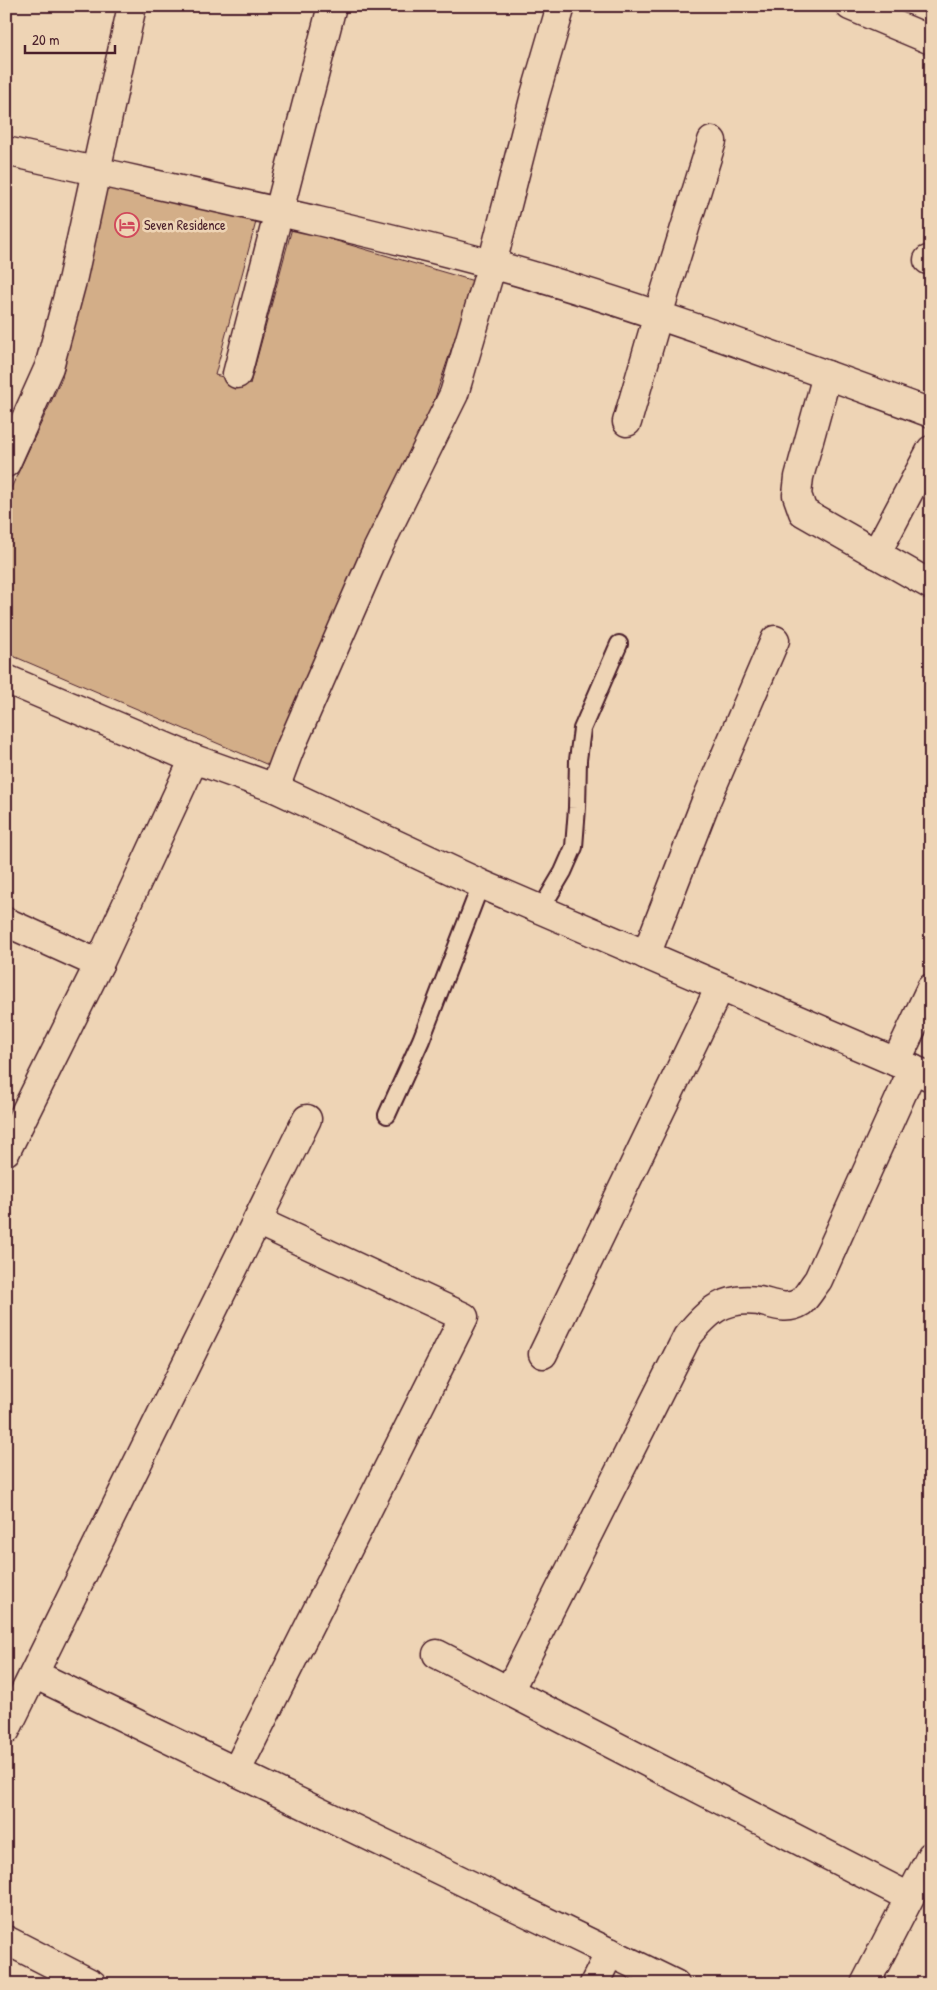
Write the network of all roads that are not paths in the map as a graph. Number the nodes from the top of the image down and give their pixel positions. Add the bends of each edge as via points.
1 (132, 6) edge
2 (332, 6) edge
3 (562, 6) edge
4 (850, 6) edge
5 (931, 40) edge
6 (712, 141) dead end
7 (6, 152) edge
8 (96, 172) junction
9 (279, 211) junction
10 (492, 264) junction
11 (658, 315) junction
12 (237, 374) dead end
13 (827, 375) junction
14 (931, 413) edge
15 (627, 422) dead end
16 (931, 450) edge
17 (6, 463) edge
18 (876, 554) junction
19 (931, 585) edge
20 (775, 640) dead end
21 (619, 644) dead end
22 (6, 679) edge
23 (194, 760) junction
24 (275, 788) junction
25 (481, 884) junction
26 (541, 909) junction
27 (6, 922) edge
28 (646, 955) junction
29 (100, 964) junction
30 (720, 987) junction
31 (931, 988) edge
32 (913, 1070) edge
33 (387, 1115) dead end
34 (307, 1120) dead end
35 (6, 1151) edge
36 (257, 1221) junction
37 (543, 1354) dead end
38 (437, 1654) dead end
39 (34, 1674) junction
40 (509, 1691) junction
41 (6, 1730) edge
42 (236, 1772) junction
43 (931, 1856) edge
44 (909, 1897) junction
45 (6, 1940) edge
46 (610, 1952) junction
47 (92, 1984) edge
48 (594, 1984) edge
49 (675, 1984) edge
50 (865, 1984) edge

1 - 8 street
2 - 9 street
3 - 10 street
4 - 5 street
6 - 11 street
7 - 8 street
8 - 9 street
8 - 17 street via 49,367
9 - 10 street
9 - 12 street
10 - 11 street
10 - 24 street via 454,394 377,550
11 - 13 street
11 - 15 street
13 - 14 street
13 - 18 street via 797,494 802,512
16 - 18 street
18 - 19 street
20 - 28 street via 706,801
21 - 26 lane via 582,729 574,848
22 - 23 street
23 - 24 street
23 - 29 street
24 - 25 street
25 - 26 street
25 - 33 lane via 421,1040
26 - 28 street
27 - 29 street
28 - 30 street
29 - 35 street
30 - 32 street
30 - 37 street
31 - 32 street
32 - 40 street via 818,1280 801,1302 783,1307 758,1301 726,1302 705,1315 687,1338
34 - 36 street
36 - 39 street
36 - 42 street via 464,1318
38 - 40 street
39 - 41 street
39 - 42 street
40 - 44 street
42 - 46 street
43 - 44 street
44 - 50 street
45 - 47 street
46 - 48 street
46 - 49 street

